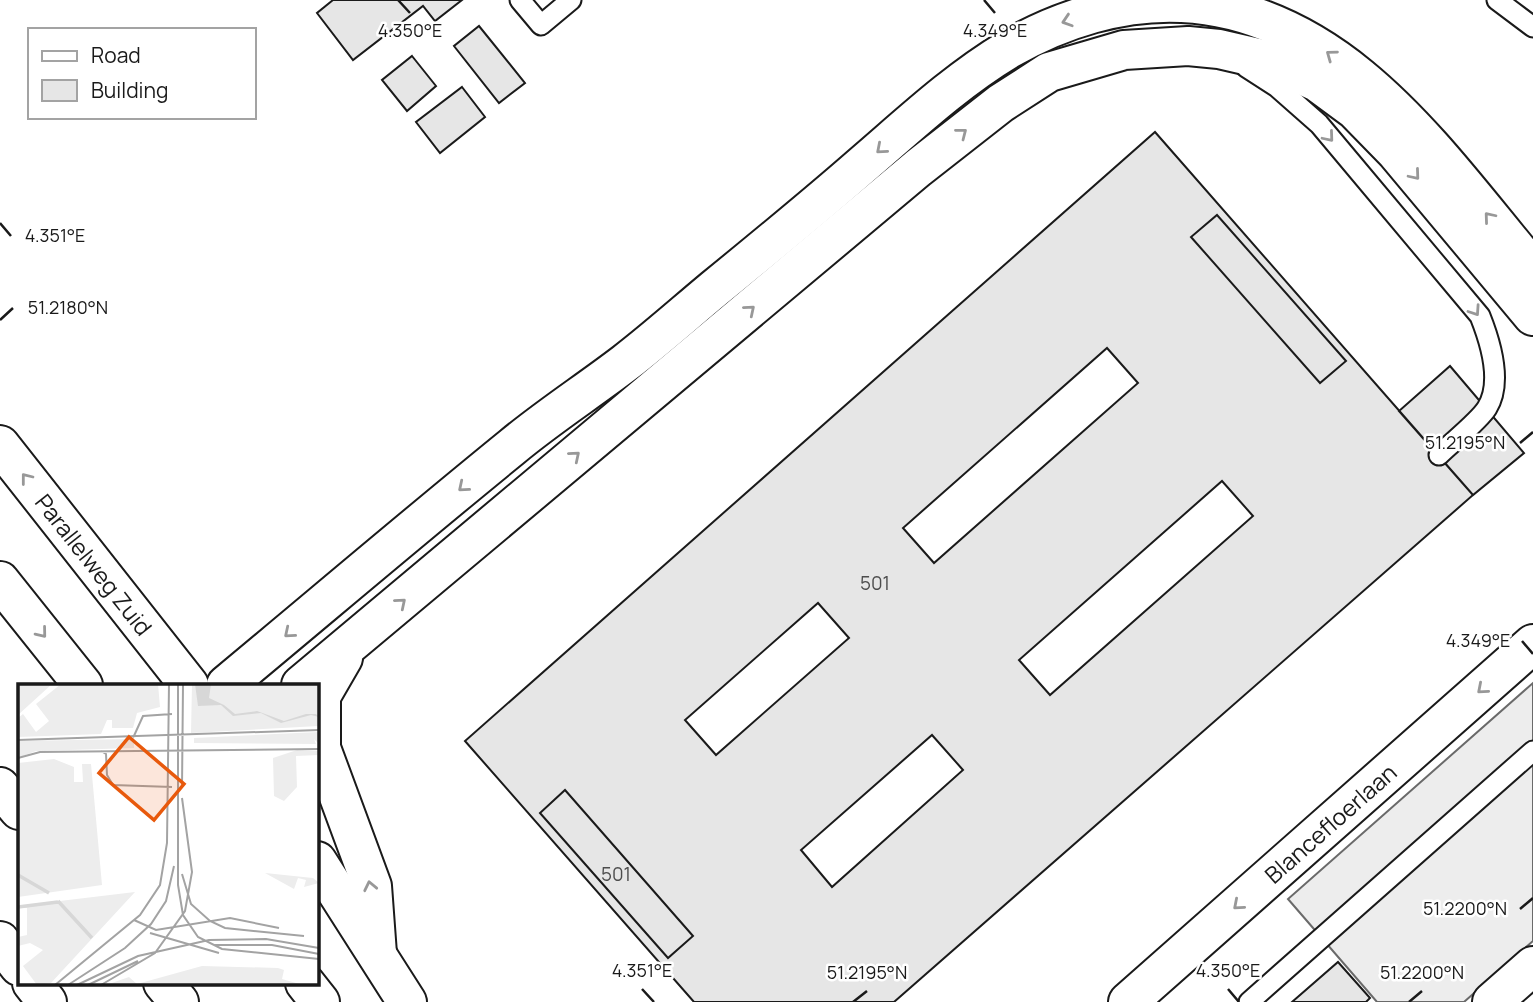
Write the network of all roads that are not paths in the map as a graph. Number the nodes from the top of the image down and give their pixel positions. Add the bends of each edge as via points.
1 (520, 0) edge
2 (571, 0) edge
3 (1497, 0) edge
4 (1533, 27) edge
5 (1219, 49) junction
6 (1533, 269) edge
7 (1533, 316) edge
8 (0, 445) edge
9 (1439, 455) dead end
10 (0, 581) edge
11 (1533, 644) edge
12 (349, 647) junction
13 (82, 684) edge
14 (188, 684) edge
15 (227, 684) edge
16 (302, 684) edge
17 (1533, 751) edge
18 (0, 787) edge
19 (18, 809) edge
20 (318, 863) edge
21 (0, 941) edge
22 (377, 954) junction
23 (18, 965) edge
24 (1533, 966) edge
25 (33, 984) edge
26 (164, 984) edge
27 (306, 984) edge
28 (1497, 998) edge
29 (47, 1002) edge
30 (179, 1002) edge
31 (320, 1002) edge
32 (407, 1002) edge
33 (1128, 1002) edge
34 (1249, 1002) edge

1 - 2 lane via 541,25
3 - 4 lane
5 -> 7 main road via 1271,61 1318,82 1355,110 1396,152
5 -> 9 lane via 1277,87 1319,124 1480,316 1494,365 1492,394 1487,409
12 -> 5 main road via 1001,103 1049,72 1124,50
6 -> 15 main road via 1410,123 1368,82 1324,49 1278,26 1232,11 1183,3 1130,5 1063,21 1008,50 947,92 627,361 516,443
14 -> 8 main road, Parallelweg Zuid
10 -> 13 main road
11 -> 33 main road, Blancefloerlaan
12 - 16 main road
22 -> 12 main road via 372,886 321,748 321,696
17 - 34 lane
18 - 19 main road
20 - 22 main road
21 - 23 main road
22 - 32 main road
24 - 28 main road
25 - 29 main road
26 - 30 main road
27 - 31 main road

